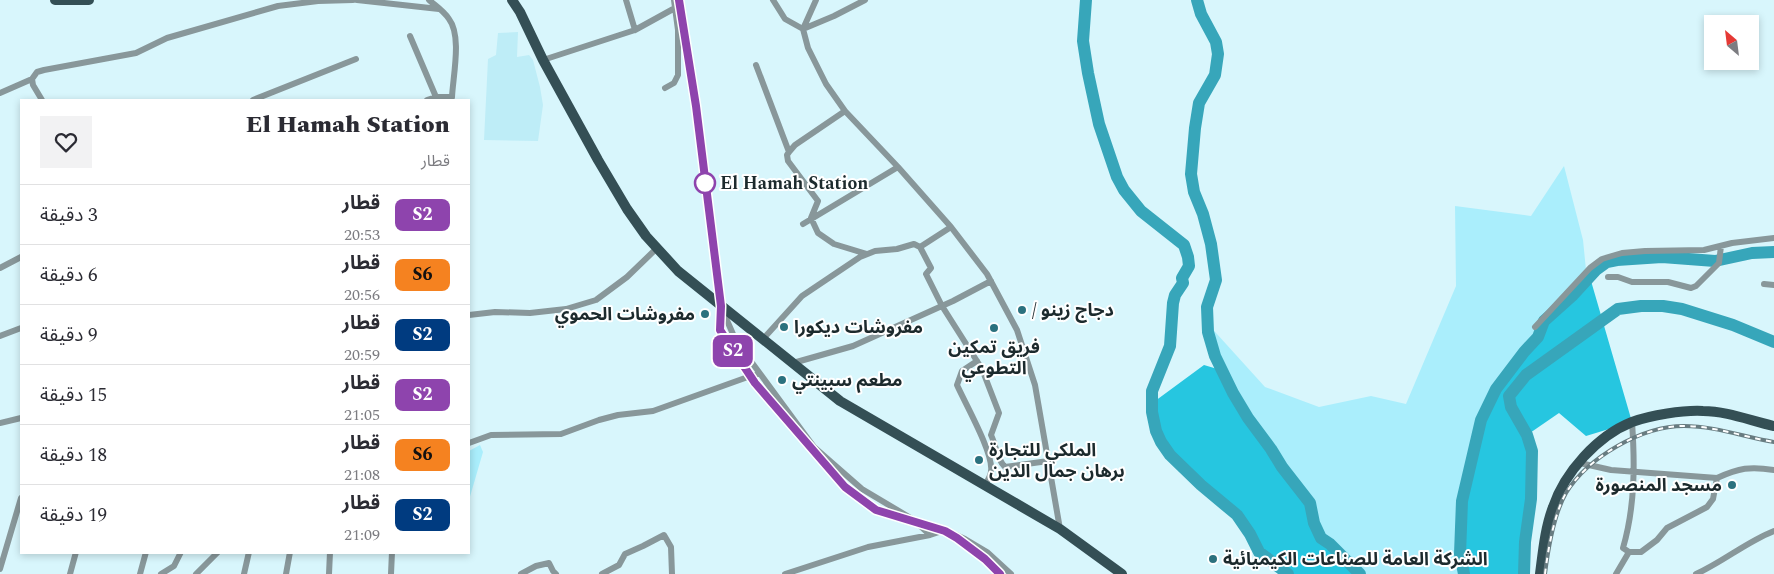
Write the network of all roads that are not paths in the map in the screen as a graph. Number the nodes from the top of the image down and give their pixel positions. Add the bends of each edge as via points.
1 (55, 0) edge
2 (90, 0) edge
3 (353, 0) edge
4 (356, 0) edge
5 (429, 0) edge
6 (512, 0) edge
7 (626, 0) edge
8 (674, 0) edge
9 (773, 0) edge
10 (816, 0) edge
11 (865, 0) edge
12 (674, 8) junction
13 (439, 9) junction
14 (803, 29) junction
15 (635, 30) junction
16 (410, 36) dead end
17 (356, 59) dead end
18 (543, 60) junction
19 (756, 65) dead end
20 (32, 78) junction
21 (666, 88) dead end
22 (0, 93) edge
23 (436, 97) junction
24 (452, 98) edge
25 (41, 99) edge
26 (256, 99) edge
27 (430, 99) edge
28 (845, 111) junction
29 (789, 152) junction
30 (898, 167) junction
31 (812, 218) junction
32 (803, 224) dead end
33 (951, 227) junction
34 (1774, 238) edge
35 (1721, 246) junction
36 (920, 247) junction
37 (656, 249) junction
38 (867, 254) junction
39 (20, 258) edge
40 (0, 268) edge
41 (1608, 278) dead end
42 (991, 281) junction
43 (1764, 284) dead end
44 (1774, 286) edge
45 (721, 306) junction
46 (942, 306) junction
47 (470, 315) edge
48 (1535, 327) dead end
49 (20, 328) edge
50 (0, 336) edge
51 (763, 339) junction
52 (977, 361) junction
53 (793, 363) junction
54 (759, 373) junction
55 (20, 418) edge
56 (1632, 422) junction
57 (0, 423) edge
58 (1774, 426) edge
59 (470, 443) edge
60 (1048, 461) junction
61 (1580, 463) junction
62 (1774, 470) edge
63 (1634, 471) junction
64 (1717, 478) junction
65 (985, 485) junction
66 (20, 501) edge
67 (1060, 529) junction
68 (1774, 531) edge
69 (930, 535) junction
70 (1629, 552) junction
71 (145, 554) edge
72 (180, 554) edge
73 (216, 554) edge
74 (249, 554) edge
75 (290, 554) edge
76 (330, 554) edge
77 (392, 554) edge
78 (75, 555) edge
79 (0, 569) edge
80 (70, 574) edge
81 (140, 574) edge
82 (161, 574) edge
83 (196, 574) edge
84 (244, 574) edge
85 (286, 574) edge
86 (329, 574) edge
87 (391, 574) edge
88 (520, 574) edge
89 (556, 574) edge
90 (602, 574) edge
91 (672, 574) edge
92 (785, 574) edge
93 (1010, 574) edge
94 (1122, 574) edge
95 (1540, 574) edge
96 (1616, 574) edge
97 (1696, 574) edge

1 - 2 main road
3 - 20 street via 278,6 168,38 136,53 44,70
4 - 13 street
5 - 13 street
6 - 18 main road
7 - 15 street
8 - 12 street
9 - 14 street via 785,19
10 - 14 street
11 - 14 street
12 - 15 street
12 - 21 street via 678,30 678,75
13 - 24 street via 451,21 456,36
14 - 28 street via 808,48 826,84
15 - 18 street
16 - 23 street
17 - 26 street
18 - 37 main road via 598,160 636,223
19 - 29 street
20 - 22 street
20 - 25 street
23 - 24 street
23 - 27 street
28 - 29 street
28 - 30 street
29 - 31 street via 788,161 818,201
30 - 31 street
30 - 33 street
31 - 32 street
31 - 38 street via 818,233 834,244
33 - 36 street
33 - 42 street
34 - 35 street
35 - 41 street via 1719,263 1691,288 1668,282
35 - 48 street via 1704,250 1622,253 1602,259
36 - 38 street via 914,244
36 - 46 street via 931,268 926,274
37 - 45 main road
37 - 47 street via 627,277 596,300 557,310
38 - 51 street via 802,296
39 - 40 street
42 - 46 street
42 - 60 street via 1017,330 1035,385
43 - 44 street
45 - 51 main road
45 - 54 street via 736,341
46 - 52 street
46 - 53 street via 853,346
49 - 50 street
51 - 53 main road
52 - 60 street via 999,414 991,435 1000,462 1005,467
52 - 65 street via 962,371 957,385 988,453 992,469
53 - 65 main road via 840,401
54 - 59 street via 653,411 618,415 561,434 491,435
54 - 69 street via 814,447 862,489 914,520
55 - 57 street
56 - 58 main road via 1679,412 1704,411
56 - 61 main road via 1606,438
56 - 63 street
60 - 67 street
61 - 63 street
61 - 95 main road via 1564,483 1553,505
62 - 64 street via 1753,466
63 - 64 street
63 - 70 street via 1629,528 1623,548
64 - 70 street via 1713,499 1707,507 1667,528 1641,552
65 - 67 main road
66 - 79 street
67 - 94 main road
68 - 97 street
69 - 92 street via 868,547
69 - 93 street via 945,530 965,539 987,552
70 - 96 street
71 - 81 street
72 - 82 street via 174,566
73 - 83 street
74 - 84 street
75 - 85 street
76 - 86 street
77 - 87 street
78 - 80 street
88 - 89 street via 550,563
90 - 91 street via 619,565 625,554 664,534 671,547

